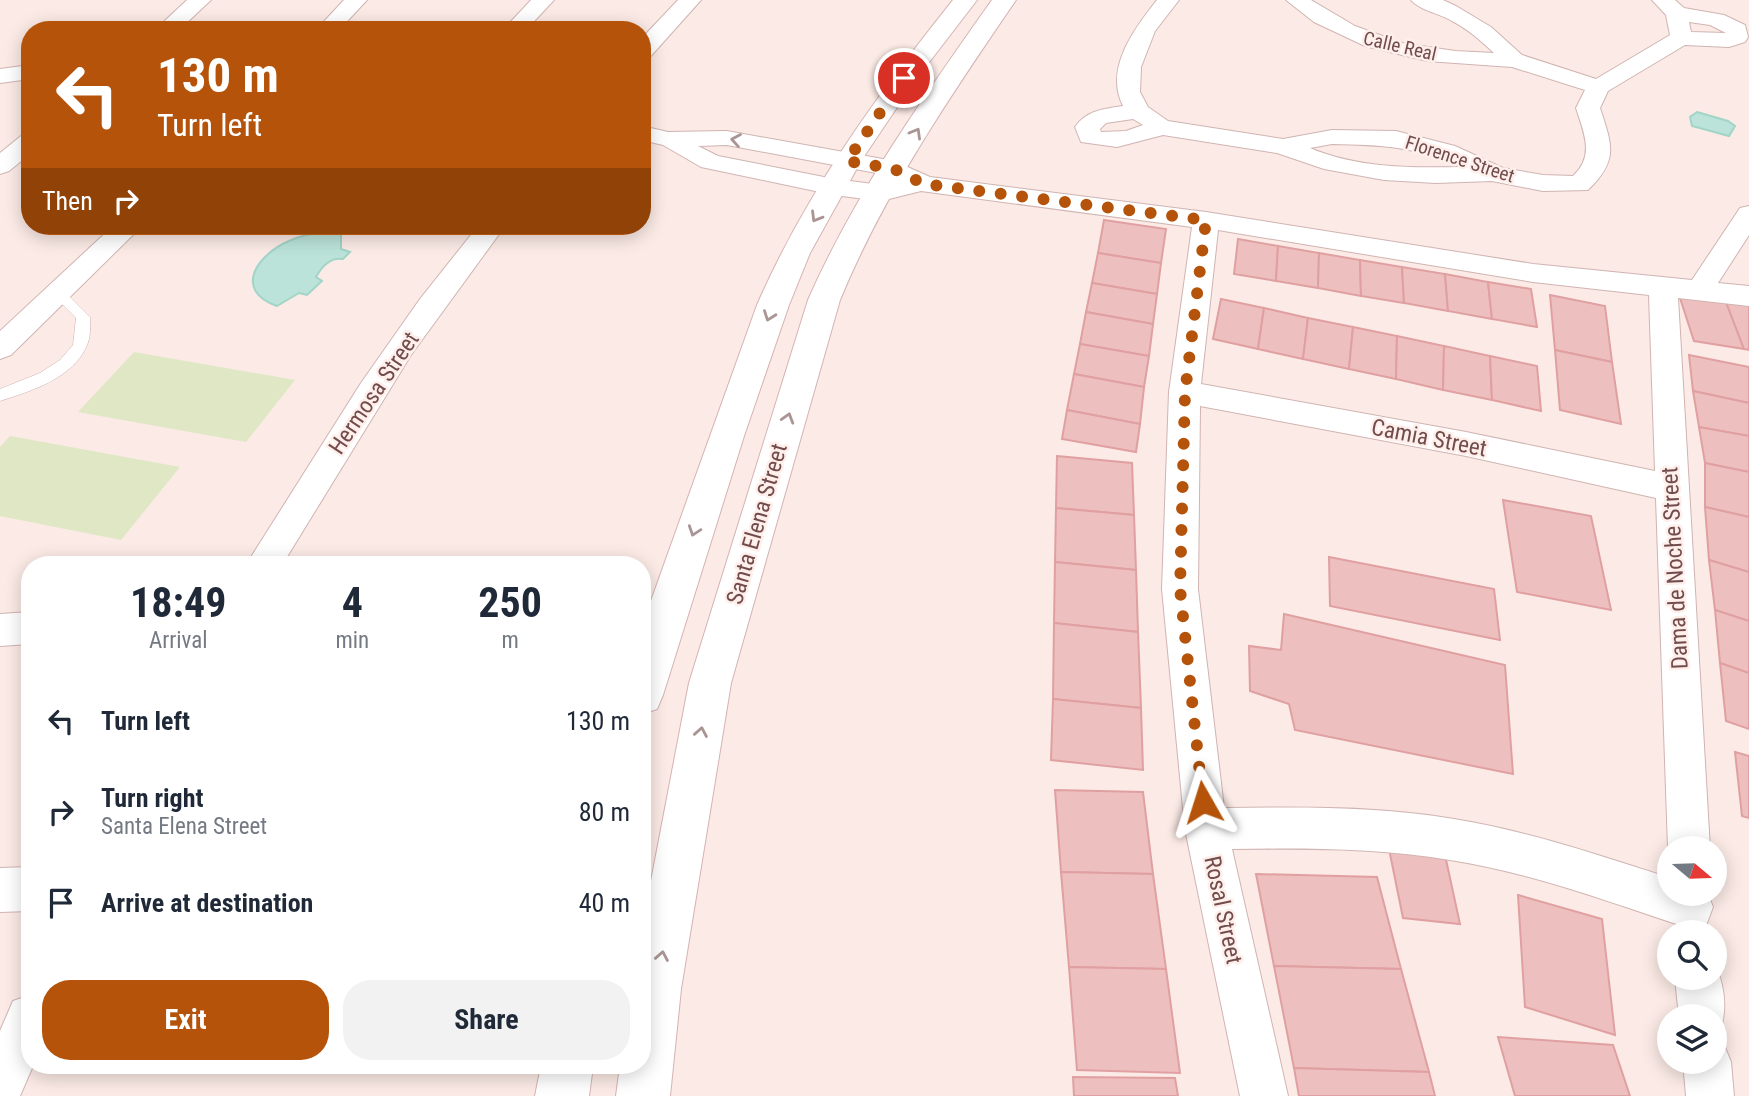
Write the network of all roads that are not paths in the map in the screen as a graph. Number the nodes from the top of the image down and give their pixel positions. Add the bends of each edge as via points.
1 (200, 0) edge
2 (356, 0) edge
3 (543, 0) edge
4 (690, 0) edge
5 (965, 0) edge
6 (1004, 0) edge
7 (1168, 0) edge
8 (1297, 0) edge
9 (1422, 0) edge
10 (1670, 7) edge
11 (176, 21) edge
12 (336, 21) edge
13 (523, 21) edge
14 (1681, 38) junction
15 (651, 42) edge
16 (1514, 60) junction
17 (21, 73) edge
18 (0, 76) edge
19 (1598, 87) junction
20 (1138, 111) junction
21 (1161, 127) junction
22 (651, 136) edge
23 (668, 139) junction
24 (1283, 146) junction
25 (847, 161) junction
26 (1496, 174) junction
27 (888, 181) junction
28 (834, 187) junction
29 (1749, 214) edge
30 (1206, 220) junction
31 (119, 235) edge
32 (484, 235) edge
33 (1663, 288) junction
34 (1699, 291) junction
35 (58, 293) junction
36 (1749, 296) edge
37 (0, 348) edge
38 (1185, 393) junction
39 (0, 395) edge
40 (1671, 488) junction
41 (270, 556) edge
42 (21, 629) edge
43 (0, 630) edge
44 (651, 661) edge
45 (1206, 829) junction
46 (1688, 836) edge
47 (21, 889) edge
48 (0, 890) edge
49 (1692, 911) edge
50 (651, 1030) edge
51 (21, 1038) edge
52 (566, 1074) edge
53 (646, 1074) edge
54 (1708, 1074) edge
55 (0, 1086) edge
56 (562, 1096) edge
57 (643, 1096) edge
58 (1264, 1096) edge
59 (1710, 1096) edge

1 - 11 street
2 - 12 street
3 - 13 street
4 - 15 street
5 - 25 street
27 -> 6 street, Santa Elena Street via 933,103
7 - 20 street via 1144,30 1130,67 1128,92
8 - 16 street, Calle Real via 1335,27 1376,45 1447,57
9 - 16 street, Calle Real via 1485,30
10 - 14 street
10 - 14 street via 1737,30 1737,37 1729,40
14 - 19 street
16 - 19 street, Calle Real
17 - 18 street
19 - 26 street, Florence Street via 1588,108 1601,154 1594,172 1579,184
20 - 21 street, Florence Street
20 - 21 street via 1099,117 1087,127 1090,137 1109,142 1131,139
21 - 24 street, Florence Street
22 - 23 street
25 -> 23 street via 727,138
23 - 28 street via 710,162
24 - 26 street via 1350,169 1404,175
24 - 26 street, Florence Street via 1332,136 1396,138 1446,152
25 - 27 street
25 - 28 street
27 - 28 street
27 - 30 street
50 -> 27 street, Santa Elena Street via 710,683 824,300 843,255
28 -> 44 street via 794,253 773,305
29 - 34 street
30 - 33 street via 1533,273
30 - 38 street, Rosal Street
31 - 35 street
32 - 41 street, Hermosa Street via 388,371
33 - 34 street
33 - 40 street, Dama de Noche Street
34 - 36 street
35 - 37 street
35 - 39 lane via 83,317 81,343 71,360 45,377
38 - 40 street, Camia Street via 1466,444
38 - 45 street, Rosal Street via 1180,589
40 - 46 street, Dama de Noche Street
42 - 43 street
45 - 49 street via 1340,827 1451,839 1555,863
45 - 58 street, Rosal Street
47 - 48 street
51 - 55 street
52 - 56 street
57 -> 53 street, Santa Elena Street
54 - 59 street

